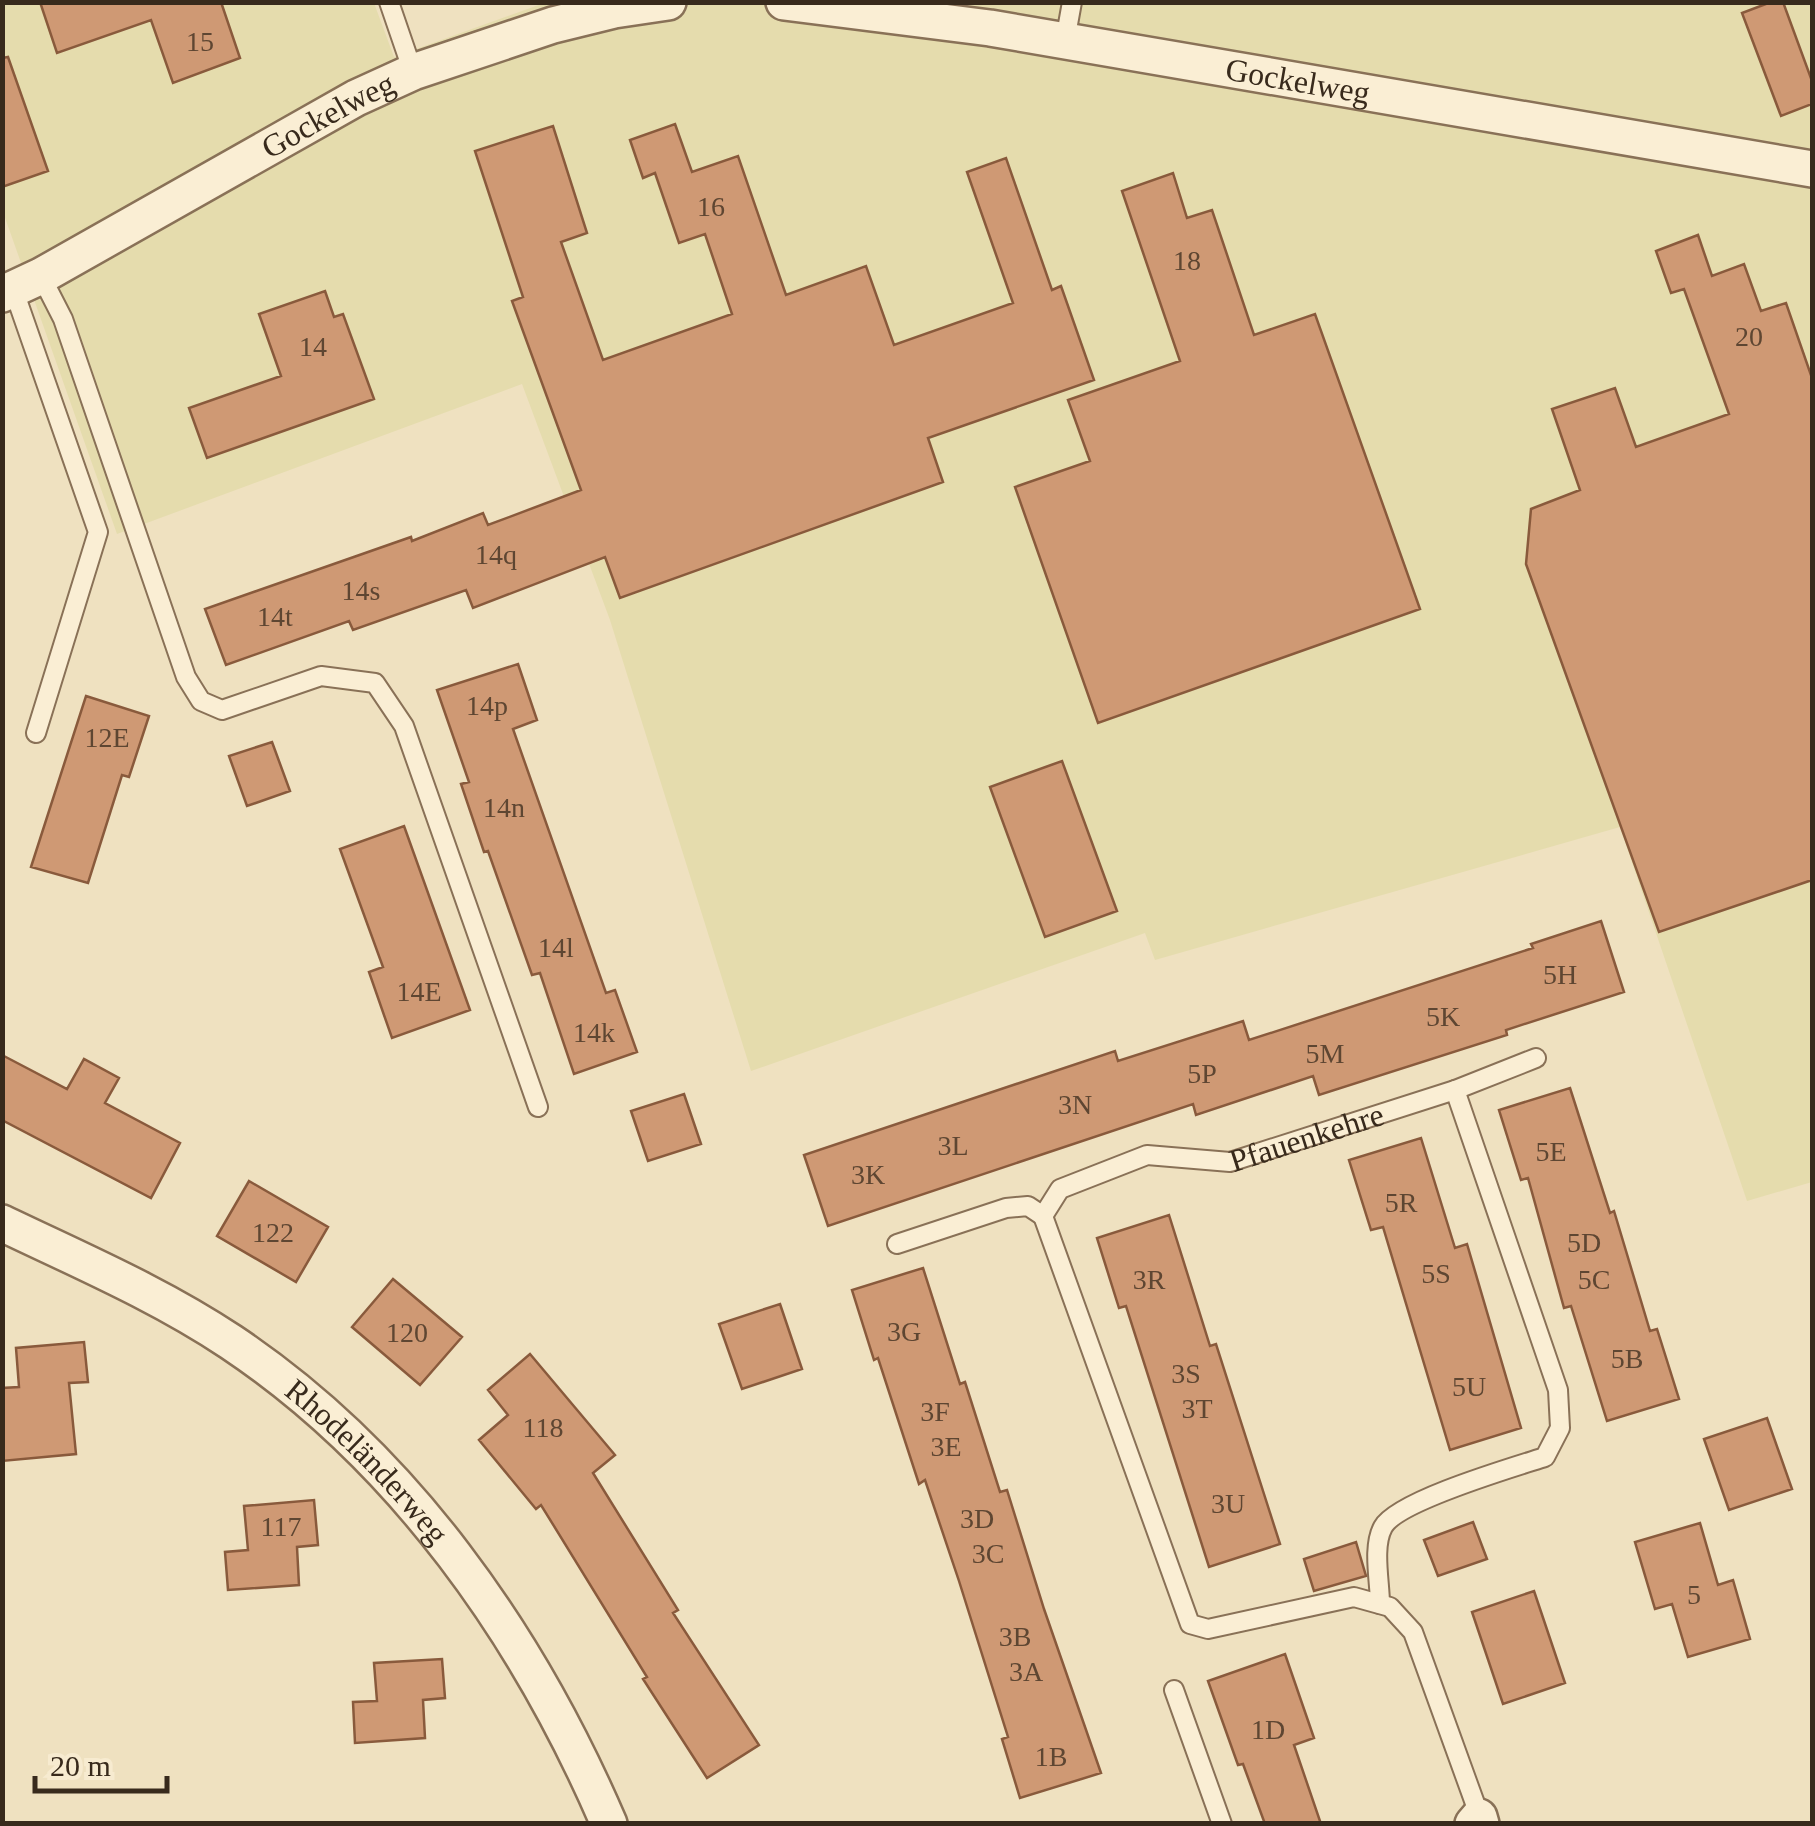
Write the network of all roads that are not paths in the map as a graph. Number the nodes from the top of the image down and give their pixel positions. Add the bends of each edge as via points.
1 (389, 2) edge
2 (668, 2) edge
3 (784, 2) edge
4 (1072, 2) edge
5 (1065, 41) junction
6 (413, 72) junction
7 (1812, 168) edge
8 (19, 287) edge
9 (36, 733) dead end
10 (1536, 1058) dead end
11 (1454, 1090) junction
12 (538, 1107) dead end
13 (1044, 1216) junction
14 (2, 1222) edge
15 (897, 1244) dead end
16 (1380, 1604) junction
17 (1174, 1690) dead end
18 (1480, 1822) edge
19 (609, 1824) edge
20 (1222, 1824) edge

1 - 6 lane
2 - 6 street, Gockelweg via 540,28
3 - 5 street, Gockelweg
4 - 5 lane
5 - 7 street, Gockelweg
6 - 8 street, Gockelweg
8 - 9 lane via 98,532
8 - 12 lane via 64,319 186,677 201,701 222,710 321,676 375,683 404,726
10 - 11 lane, Pfauenkehre
11 - 13 lane, Pfauenkehre via 1230,1162 1147,1155 1060,1189
11 - 16 lane via 1558,1390 1560,1428 1545,1457 1401,1510 1383,1526
13 - 15 lane via 1028,1206 1006,1208
13 - 16 lane via 1190,1624 1208,1630 1354,1596
14 - 19 street, Rhodeländerweg via 230,1342 305,1398 379,1467 446,1544 512,1636
16 - 18 lane via 1414,1632
17 - 20 lane

